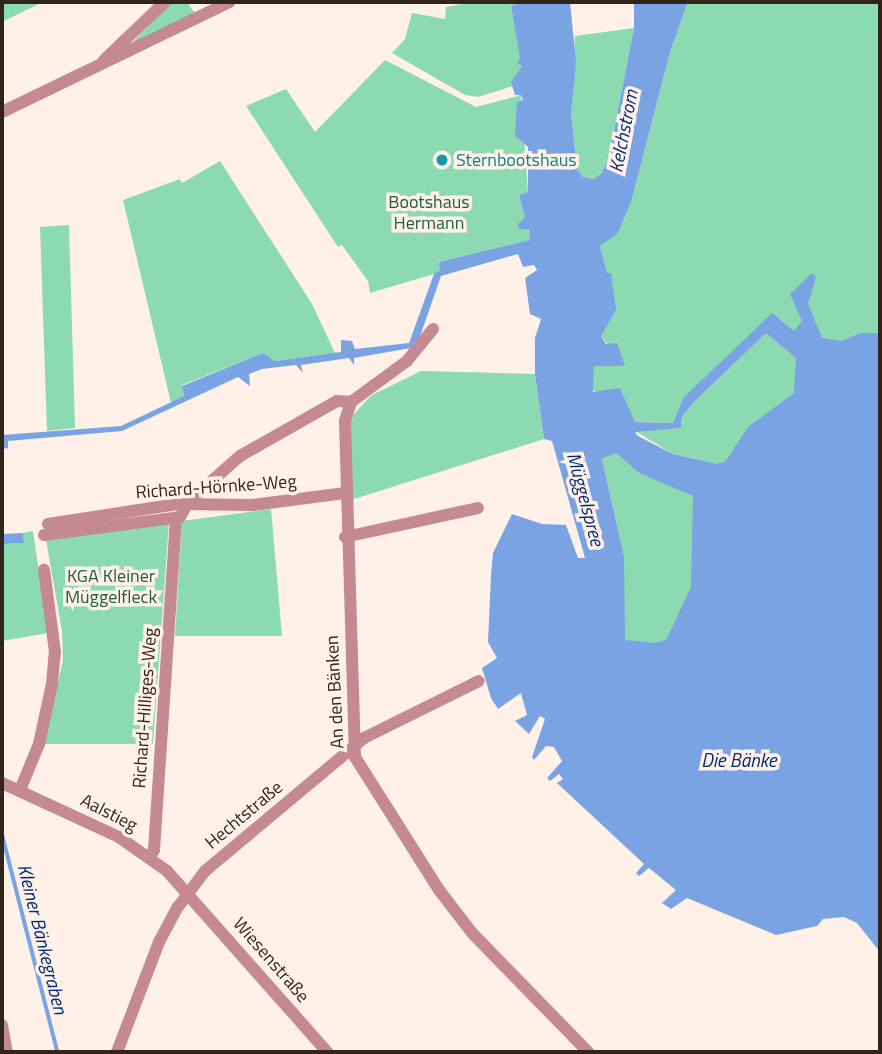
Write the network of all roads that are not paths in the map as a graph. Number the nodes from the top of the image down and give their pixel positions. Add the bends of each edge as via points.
1 (165, 2) edge
2 (230, 2) edge
3 (94, 69) junction
4 (2, 112) edge
5 (433, 329) dead end
6 (351, 401) junction
7 (211, 482) junction
8 (345, 493) junction
9 (189, 504) junction
10 (219, 504) junction
11 (478, 508) dead end
12 (176, 519) junction
13 (345, 537) junction
14 (44, 570) dead end
15 (479, 681) dead end
16 (354, 746) junction
17 (2, 783) edge
18 (20, 790) junction
19 (150, 856) junction
20 (190, 891) junction
21 (2, 1025) edge
22 (7, 1052) edge
23 (117, 1052) edge
24 (327, 1052) edge
25 (588, 1052) edge

1 - 3 street
2 - 3 street
3 - 4 street
5 - 6 street via 407,361
6 - 7 street via 337,401 240,456
6 - 8 street, An den Bänken via 344,430
7 - 9 street
7 - 10 street
8 - 10 street, Richard-Hörnke-Weg via 253,505
8 - 13 street, An den Bänken
9 - 10 street, Richard-Hörnke-Weg
9 - 12 street
9 - 12 street, Richard-Hörnke-Weg via 46,529
11 - 13 street
12 - 19 street, Richard-Hilliges-Weg via 155,850
13 - 16 street, An den Bänken
14 - 18 street via 55,652 52,684 39,744
15 - 16 street, Hechtstraße
16 - 20 street, Hechtstraße via 229,849
16 - 25 street, An den Bänken via 355,757 439,890 473,933
17 - 18 street, Aalstieg
18 - 19 street, Aalstieg
19 - 20 street, Aalstieg
20 - 23 street, Hechtstraße via 159,942
20 - 24 street, Wiesenstraße
21 - 22 street

